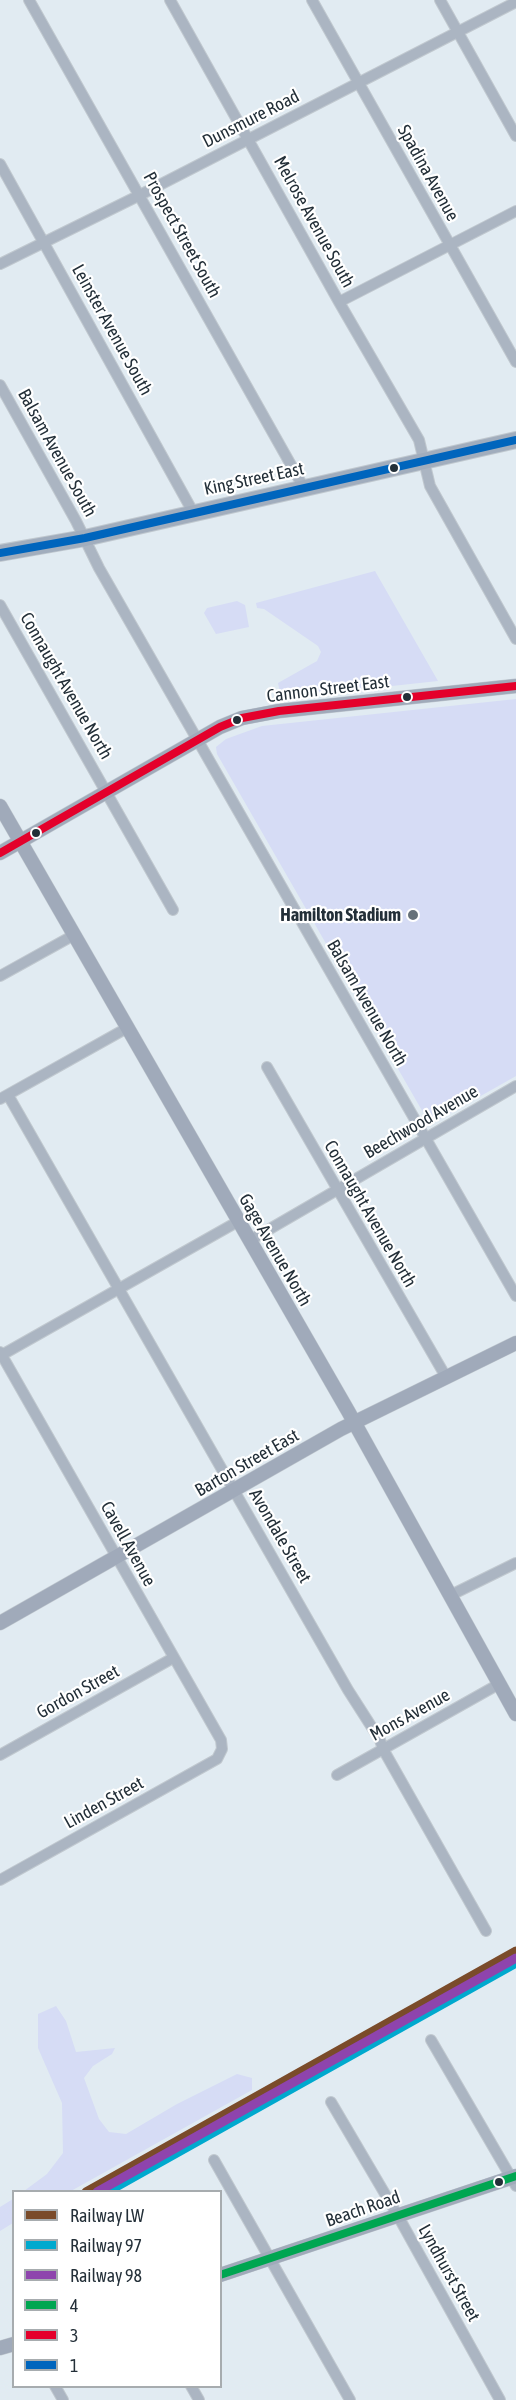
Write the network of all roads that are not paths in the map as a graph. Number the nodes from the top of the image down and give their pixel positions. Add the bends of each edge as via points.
1 (29, 0) edge
2 (170, 0) edge
3 (312, 0) edge
4 (440, 0) edge
5 (516, 2) edge
6 (458, 31) junction
7 (358, 82) junction
8 (516, 136) edge
9 (249, 139) junction
10 (0, 164) edge
11 (140, 195) junction
12 (516, 211) edge
13 (44, 242) junction
14 (450, 245) junction
15 (0, 264) edge
16 (339, 302) junction
17 (516, 362) edge
18 (0, 385) edge
19 (516, 440) edge
20 (425, 461) junction
21 (304, 488) junction
22 (193, 512) junction
23 (85, 538) junction
24 (0, 553) edge
25 (0, 605) edge
26 (516, 639) edge
27 (516, 686) edge
28 (197, 738) junction
29 (107, 791) junction
30 (0, 806) edge
31 (20, 841) junction
32 (0, 853) edge
33 (173, 910) dead end
34 (74, 935) junction
35 (0, 976) edge
36 (127, 1028) junction
37 (267, 1067) dead end
38 (516, 1086) edge
39 (4, 1097) edge
40 (426, 1138) junction
41 (337, 1190) junction
42 (237, 1222) junction
43 (249, 1241) junction
44 (118, 1289) junction
45 (516, 1296) edge
46 (516, 1343) edge
47 (0, 1354) edge
48 (446, 1377) junction
49 (353, 1423) junction
50 (235, 1491) junction
51 (117, 1558) junction
52 (516, 1563) edge
53 (451, 1595) junction
54 (1, 1620) edge
55 (172, 1658) junction
56 (499, 1684) junction
57 (516, 1714) edge
58 (383, 1749) junction
59 (221, 1752) joint
60 (0, 1755) edge
61 (337, 1775) dead end
62 (0, 1880) edge
63 (486, 1930) dead end
64 (431, 2040) dead end
65 (331, 2102) dead end
66 (214, 2160) dead end
67 (514, 2180) edge
68 (398, 2216) junction
69 (270, 2259) junction
70 (222, 2275) edge
71 (350, 2400) edge
72 (500, 2400) edge

1 - 11 street, Prospect Street South
2 - 9 street, Melrose Avenue South
3 - 7 street, Spadina Avenue
4 - 6 street
5 - 6 street, Dunsmure Road
6 - 7 street, Dunsmure Road
6 - 8 street
7 - 9 street, Dunsmure Road
7 - 14 street, Spadina Avenue
9 - 11 street, Dunsmure Road
9 - 16 street, Melrose Avenue South
10 - 13 street, Leinster Avenue South
11 - 13 street, Dunsmure Road
11 - 21 street, Prospect Street South
12 - 14 street
13 - 15 street, Dunsmure Road
13 - 22 street, Leinster Avenue South
14 - 16 street
14 - 17 street, Spadina Avenue
16 - 20 street, Melrose Avenue South via 419,440
18 - 23 street, Balsam Avenue South
19 - 20 main road, King Street East
20 - 21 main road, King Street East
20 - 26 street, Melrose Avenue South via 430,486
21 - 22 main road, King Street East
22 - 23 main road, King Street East
23 - 24 main road, King Street East
23 - 28 street, Balsam Avenue North
25 - 29 street, Connaught Avenue North
27 - 28 main road, Cannon Street East via 279,711 242,718
28 - 29 main road, Cannon Street East
28 - 40 street, Balsam Avenue North
29 - 31 main road, Cannon Street East
29 - 33 street, Connaught Avenue North
30 - 31 main road, Gage Avenue North
31 - 32 main road, Cannon Street East
31 - 34 main road, Gage Avenue North
34 - 35 street
34 - 36 main road, Gage Avenue North
36 - 39 street
36 - 42 main road, Gage Avenue North
37 - 41 street, Connaught Avenue North
38 - 40 street, Beechwood Avenue
39 - 44 street, Avondale Street
40 - 41 street, Beechwood Avenue
40 - 45 street, Balsam Avenue North
41 - 43 street, Beechwood Avenue
41 - 48 street, Connaught Avenue North
42 - 43 main road, Gage Avenue North
42 - 44 street
43 - 49 main road, Gage Avenue North
44 - 47 street
44 - 50 street, Avondale Street
46 - 48 main road, Barton Street East
47 - 51 street, Cavell Avenue
48 - 49 main road, Barton Street East
49 - 50 main road, Barton Street East
49 - 53 main road, Gage Avenue North
50 - 51 main road, Barton Street East
50 - 58 street, Avondale Street
51 - 54 main road, Barton Street East
51 - 55 street, Cavell Avenue
52 - 53 street
53 - 56 main road, Gage Avenue North
55 - 59 street, Cavell Avenue via 220,1740
55 - 60 street, Gordon Street
56 - 57 main road, Gage Avenue North
56 - 58 street, Mons Avenue
58 - 61 street, Mons Avenue
58 - 63 street, Avondale Street
59 - 62 street, Linden Street via 217,1759
64 - 67 street
65 - 68 street, Lyndhurst Street
66 - 69 street
67 - 68 main road, Beach Road
68 - 69 main road, Beach Road
68 - 72 street, Lyndhurst Street
69 - 70 main road, Beach Road
69 - 71 street

